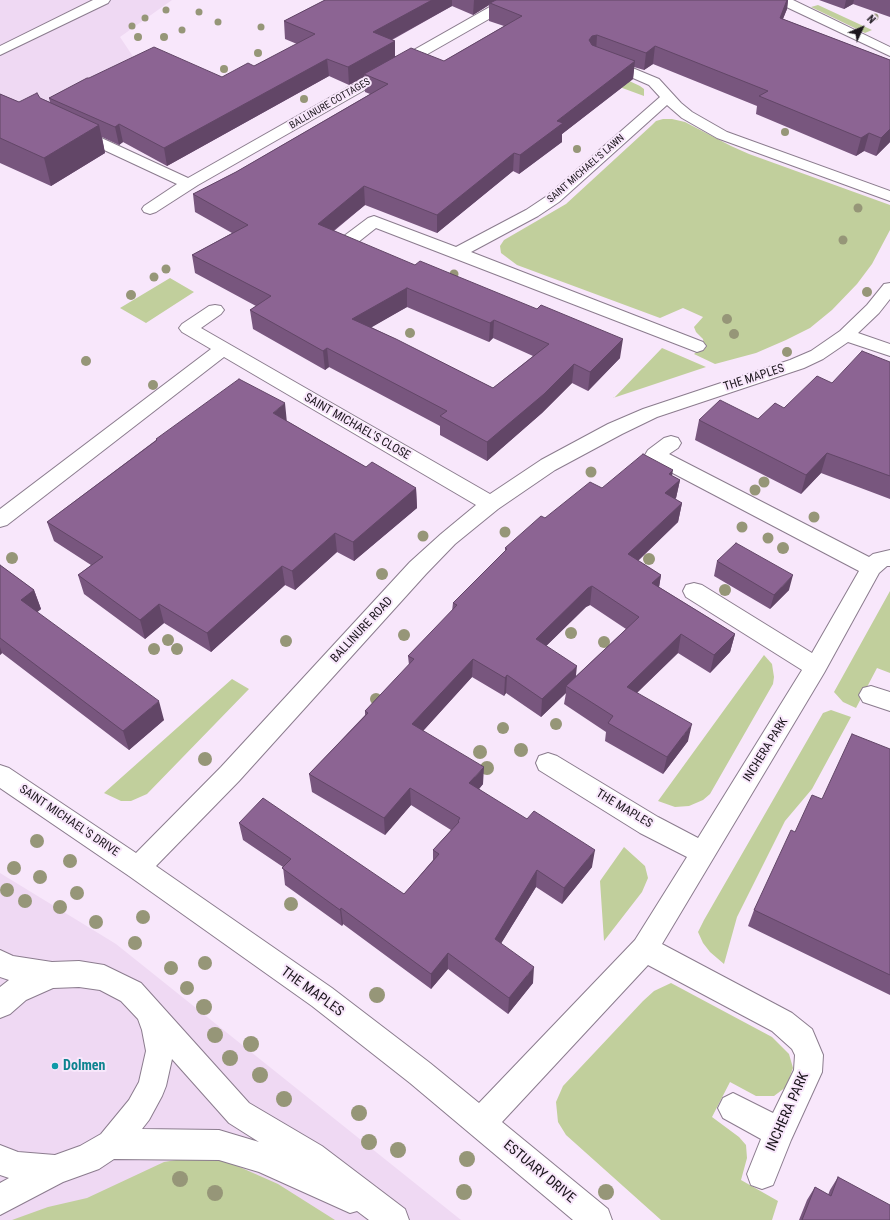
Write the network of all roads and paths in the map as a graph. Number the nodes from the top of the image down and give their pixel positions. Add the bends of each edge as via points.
1 (103, 0) edge
2 (512, 0) edge
3 (783, 0) edge
4 (0, 51) edge
5 (890, 52) edge
6 (596, 58) edge
7 (667, 98) junction
8 (66, 128) edge
9 (189, 184) junction
10 (890, 196) edge
11 (150, 209) dead end
12 (346, 243) edge
13 (457, 253) junction
14 (890, 288) edge
15 (873, 309) junction
16 (215, 310) dead end
17 (890, 316) edge
18 (846, 335) junction
19 (697, 346) dead end
20 (223, 350) junction
21 (890, 350) edge
22 (615, 429) joint
23 (671, 443) dead end
24 (491, 504) junction
25 (0, 520) edge
26 (880, 563) edge
27 (694, 592) dead end
28 (816, 667) junction
29 (548, 763) dead end
30 (0, 775) edge
31 (702, 853) junction
32 (138, 868) junction
33 (645, 949) junction
34 (0, 963) edge
35 (52, 975) junction
36 (0, 1005) edge
37 (149, 1011) junction
38 (733, 1108) dead end
39 (481, 1123) junction
40 (779, 1132) junction
41 (111, 1144) junction
42 (0, 1160) edge
43 (55, 1170) junction
44 (762, 1174) dead end
45 (0, 1200) edge
46 (390, 1217) edge
47 (598, 1220) edge

1 - 4 street
2 - 9 street, BALLINURE COTTAGES
3 - 5 street
6 - 7 street via 613,70 654,82
7 - 10 street via 687,115 722,135
7 - 13 street, SAINT MICHAEL'S LAWN via 553,199
8 - 9 street
9 - 11 street, BALLINURE COTTAGES
12 - 13 street via 374,221
13 - 19 street
14 - 15 street, THE MAPLES
15 - 17 street
15 - 18 street, THE MAPLES
16 - 20 street, SAINT MICHAEL'S CLOSE via 188,328
18 - 21 street
18 - 22 street, THE MAPLES via 817,355 797,364 679,402
20 - 24 street, SAINT MICHAEL'S CLOSE
20 - 25 street
22 - 24 street, BALLINURE ROAD via 548,465
23 - 26 street via 655,455
24 - 32 street, BALLINURE ROAD via 448,539 418,568 230,774
26 - 28 street, INCHERA PARK
27 - 28 street
28 - 31 street, INCHERA PARK
29 - 31 street, THE MAPLES via 650,825
30 - 32 street, SAINT MICHAEL'S DRIVE
31 - 33 street, INCHERA PARK
32 - 39 street, THE MAPLES via 322,997
33 - 39 street, INCHERA PARK
33 - 40 street, INCHERA PARK via 782,1022 802,1039 809,1055 808,1072
34 - 35 street via 10,968
35 - 36 street via 16,991
35 - 37 street via 79,974 104,978 132,992
37 - 41 street via 160,1051 152,1086 139,1110
37 - 46 street via 238,1112 310,1158
38 - 40 street
39 - 47 street, ESTUARY DRIVE
40 - 44 street, INCHERA PARK
41 - 43 street via 88,1158
41 - 46 street via 219,1145 262,1158
42 - 43 street via 18,1167
43 - 45 street

